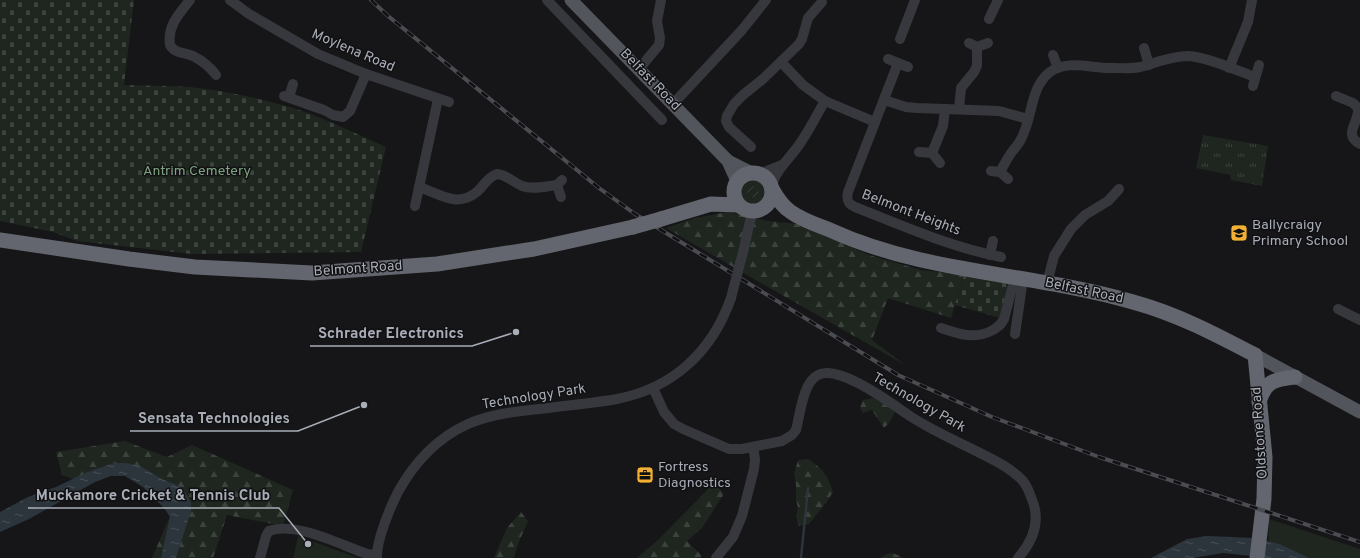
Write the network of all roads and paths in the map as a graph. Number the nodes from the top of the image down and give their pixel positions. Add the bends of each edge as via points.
1 (190, 0) edge
2 (230, 0) edge
3 (547, 0) edge
4 (661, 0) edge
5 (766, 0) edge
6 (915, 0) edge
7 (998, 0) edge
8 (1252, 0) edge
9 (825, 3) edge
10 (575, 4) edge
11 (989, 19) dead end
12 (567, 21) junction
13 (900, 39) dead end
14 (988, 43) dead end
15 (1144, 48) dead end
16 (1053, 55) dead end
17 (781, 62) junction
18 (1149, 65) junction
19 (1258, 65) dead end
20 (908, 67) dead end
21 (1058, 68) junction
22 (1229, 68) junction
23 (639, 69) junction
24 (366, 74) junction
25 (217, 76) dead end
26 (293, 84) dead end
27 (1336, 96) dead end
28 (438, 98) junction
29 (884, 100) junction
30 (825, 101) junction
31 (450, 102) dead end
32 (673, 104) junction
33 (945, 109) junction
34 (959, 109) junction
35 (1028, 119) junction
36 (662, 120) dead end
37 (875, 122) junction
38 (1360, 144) edge
39 (751, 147) dead end
40 (919, 152) dead end
41 (932, 153) junction
42 (728, 161) junction
43 (940, 163) dead end
44 (782, 165) junction
45 (755, 173) junction
46 (1008, 179) dead end
47 (736, 183) junction
48 (419, 187) junction
49 (771, 188) junction
50 (1119, 189) dead end
51 (561, 197) dead end
52 (712, 204) junction
53 (415, 206) dead end
54 (750, 211) junction
55 (792, 213) junction
56 (0, 240) edge
57 (993, 241) dead end
58 (990, 255) junction
59 (1001, 257) dead end
60 (1019, 278) junction
61 (1046, 283) junction
62 (1338, 309) dead end
63 (1360, 320) edge
64 (941, 328) dead end
65 (1015, 334) dead end
66 (1255, 355) junction
67 (1295, 377) junction
68 (653, 388) junction
69 (1259, 403) junction
70 (1360, 412) edge
71 (753, 447) junction
72 (377, 556) edge
73 (260, 558) edge
74 (716, 558) edge
75 (1018, 558) edge
76 (1257, 558) edge

1 - 25 street via 172,25 170,45 175,50 193,56
2 - 24 street, Moylena Road via 318,54
3 - 12 street
4 - 23 street via 657,21 659,46
5 - 32 street via 742,30
6 - 13 street
7 - 11 street
8 - 22 street via 1248,22
9 - 17 street via 808,18 799,44
10 - 12 street
10 - 23 main road, Belfast Road
12 - 36 street
14 - 34 street via 973,45 977,66 961,88
15 - 18 street
16 - 21 street
17 - 30 street via 803,85
17 - 39 street via 734,104 727,116 729,127
18 - 21 street via 1108,68 1073,65
18 - 22 street via 1188,56
19 - 22 street via 1254,82
20 - 29 street, Belmont Heights via 893,61
21 - 35 street via 1050,72 1039,86
23 - 32 main road, Belfast Road
24 - 26 street via 350,111 343,117 286,96
24 - 28 street, Moylena Road
27 - 38 street via 1358,108 1359,116 1353,136
28 - 31 street, Moylena Road
28 - 48 street
29 - 33 street via 906,106
29 - 37 street, Belmont Heights
30 - 37 street
30 - 44 street via 799,145
32 - 42 main road, Belfast Road
33 - 34 street
33 - 41 street via 943,126
34 - 35 street via 999,111
35 - 46 street via 1020,141 996,171
37 - 58 street, Belmont Heights via 848,192 848,203 947,244
40 - 41 street
41 - 43 street
42 - 45 main road, Belfast Road
42 - 47 main road, Belfast Road
44 - 45 street
44 - 49 street via 774,176
45 - 47 highway via 741,177
45 - 49 highway via 767,179
47 - 52 highway, Belmont Road
47 - 54 highway via 734,197
48 - 51 street via 452,200 460,200 473,195 496,174 530,188 560,183
48 - 53 street
49 - 54 highway via 770,201 766,206
49 - 55 highway, Belfast Road
50 - 61 street via 1071,229 1054,256
52 - 54 highway, Belmont Road
52 - 56 highway, Belmont Road, bridge via 633,227 534,249 437,264 312,273 195,267
54 - 55 highway, Belfast Road
54 - 68 street, Technology Park, bridge via 744,248 731,298 720,324 702,351 679,373
55 - 60 highway, Belfast Road via 845,237 890,253
57 - 58 street
58 - 59 street, Belmont Heights
60 - 61 highway, Belfast Road
60 - 64 street via 1001,325 996,329 982,335 971,336
60 - 65 street
61 - 66 highway, Belfast Road via 1167,312
62 - 63 street
66 - 67 main road, Belfast Road
66 - 69 highway, Oldstone Road
67 - 69 highway via 1272,381 1262,392
67 - 70 main road, Belfast Road
68 - 71 street, Technology Park via 664,412 680,428 729,449
68 - 72 street, Technology Park via 616,399 494,416 468,424 448,435 429,451 405,480 382,529
69 - 76 highway, Oldstone Road via 1265,457
71 - 74 street via 754,469 742,516 733,537
71 - 75 street, Technology Park via 782,441 792,435 809,382 814,377 829,372 847,378 873,391 928,428 1000,463 1023,481 1034,503 1036,519 1028,546
72 - 73 street via 303,530 275,528 269,530 266,536

